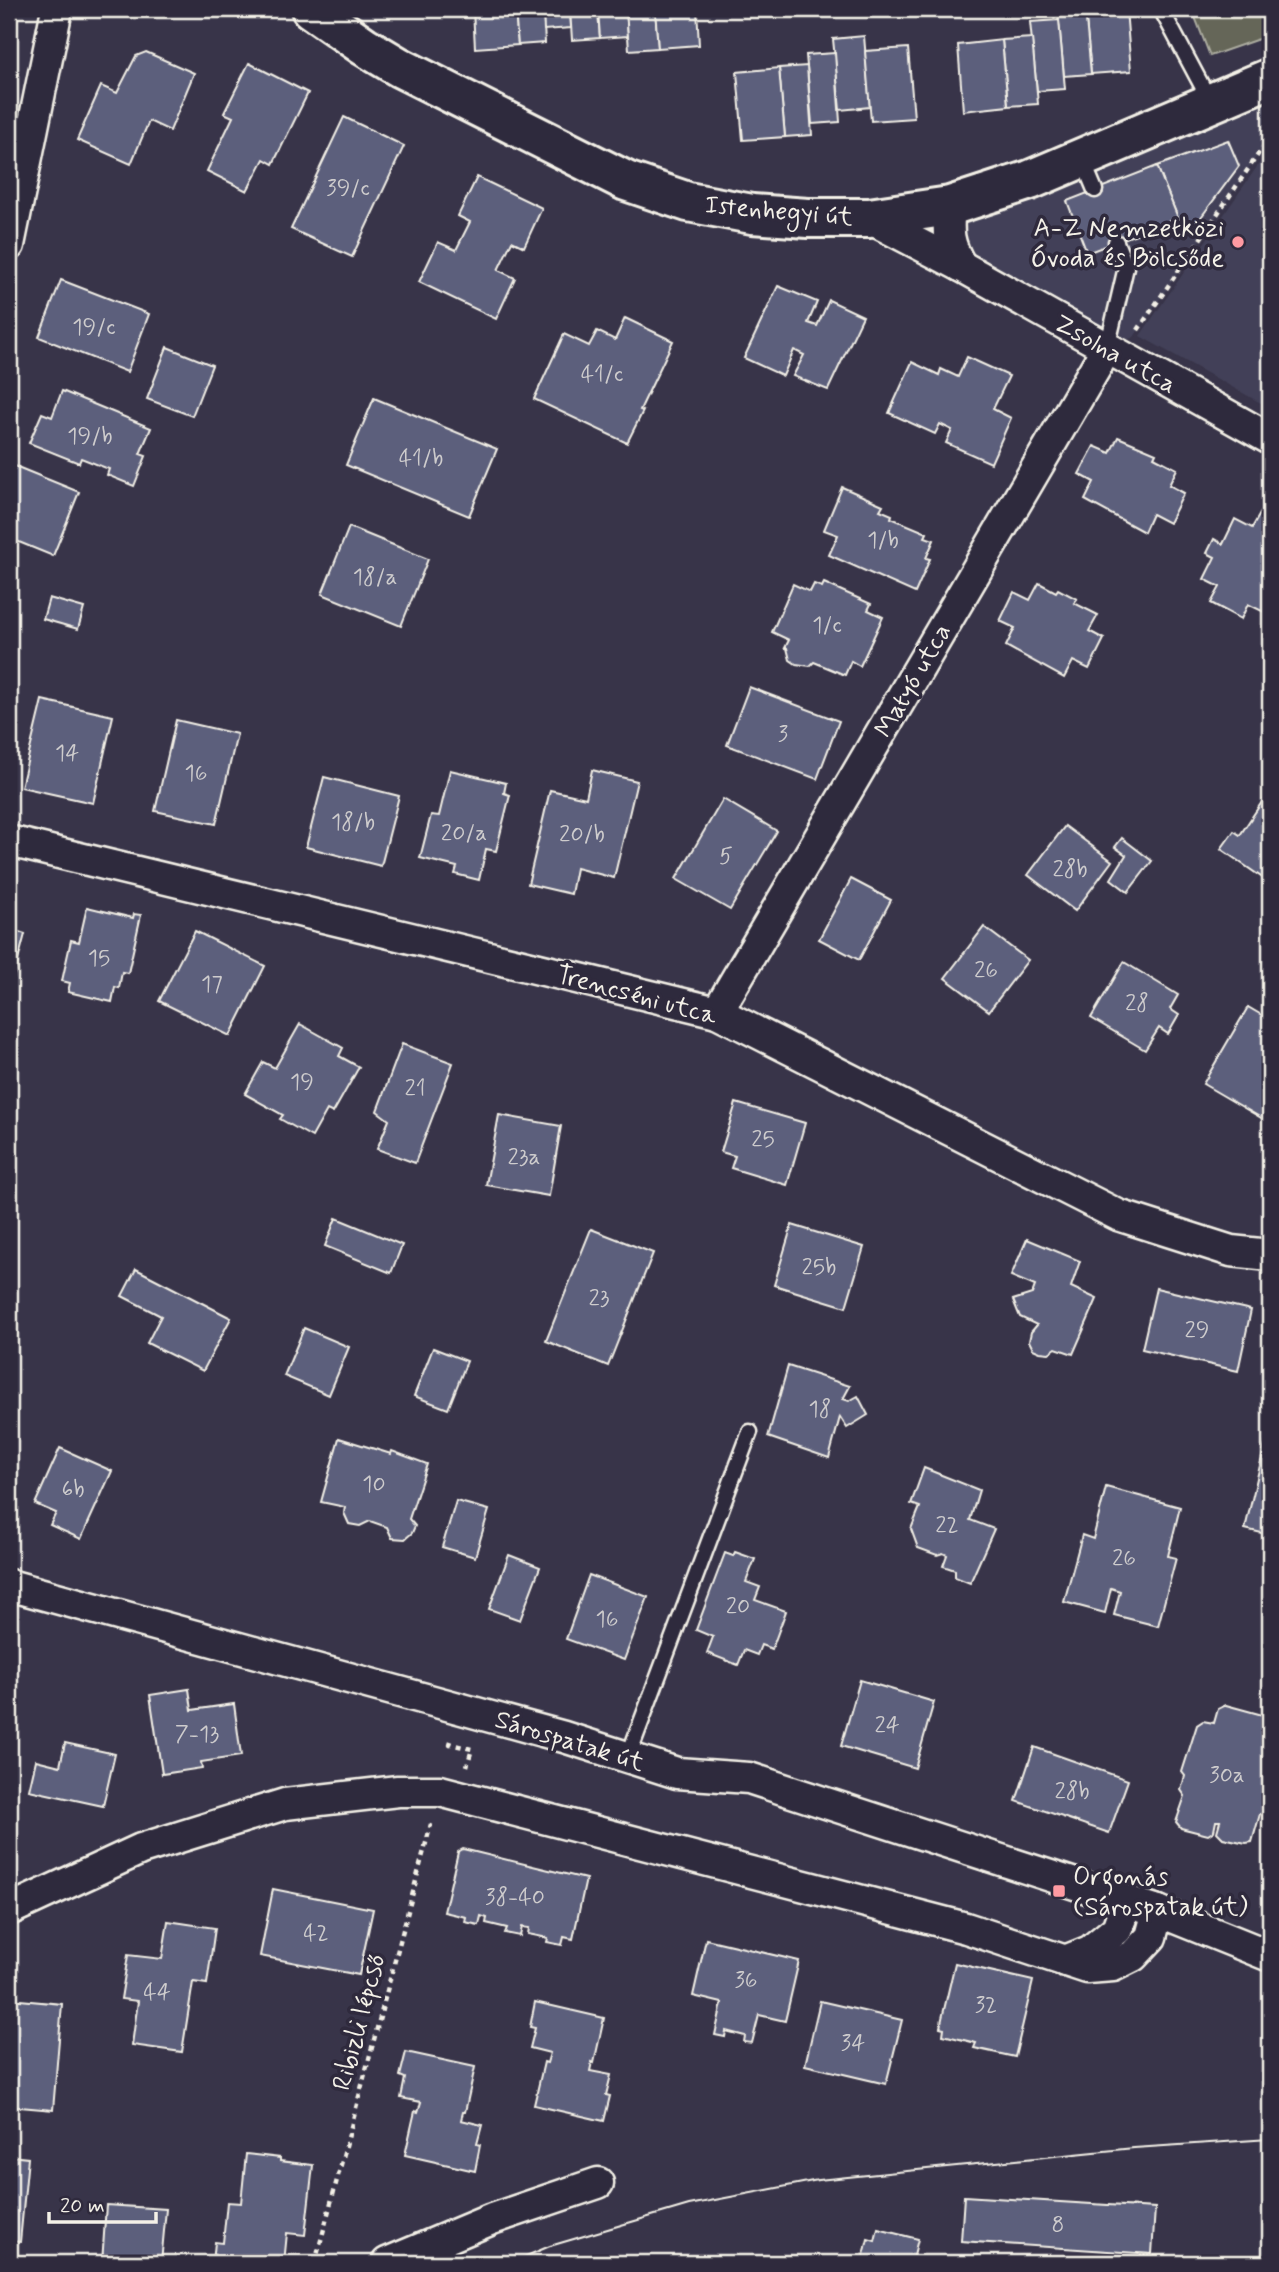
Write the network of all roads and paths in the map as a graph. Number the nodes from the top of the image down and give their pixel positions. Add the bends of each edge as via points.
1 (57, 9) edge
2 (311, 9) edge
3 (1161, 9) edge
4 (1270, 78) edge
5 (1210, 102) junction
6 (1270, 137) edge
7 (950, 206) junction
8 (869, 218) junction
9 (1116, 242) dead end
10 (9, 245) edge
11 (961, 266) junction
12 (1107, 348) junction
13 (1270, 439) edge
14 (9, 841) edge
15 (717, 1012) junction
16 (1270, 1255) edge
17 (750, 1432) dead end
18 (9, 1585) edge
19 (450, 1744) dead end
20 (628, 1757) junction
21 (457, 1764) dead end
22 (440, 1791) junction
23 (1127, 1901) junction
24 (9, 1910) edge
25 (1158, 1910) junction
26 (1270, 1956) edge
27 (1065, 1961) junction
28 (598, 2183) dead end
29 (314, 2263) edge
30 (387, 2263) edge

1 - 10 street
2 - 8 street, Istenhegyi út via 399,66 626,181 688,202 752,214
3 - 5 lane
4 - 5 street, Istenhegyi út
5 - 7 street, Istenhegyi út via 1088,174 1030,180
6 - 12 path via 1133,337
7 - 8 street, Istenhegyi út
7 - 11 street via 947,227
8 - 11 street, Zsolna utca
9 - 12 lane via 1126,267
11 - 12 street, Zsolna utca
12 - 13 street, Zsolna utca
12 - 15 street, Matyó utca
14 - 15 street, Trencséni utca
15 - 16 street, Trencséni utca via 1118,1215 1231,1251
17 - 20 lane
18 - 20 street, Sárospatak út
19 - 21 path via 472,1749 468,1766
20 - 23 street, Sárospatak út via 677,1773 749,1779
22 - 24 street via 398,1791 285,1804 141,1849
22 - 27 street via 966,1928
22 - 29 path, Ribizli lépcső
23 - 25 street, Sárospatak út
23 - 27 street via 1117,1930 1090,1951
25 - 26 street, Sárospatak út
25 - 27 street via 1151,1937 1133,1956 1113,1966 1087,1968
28 - 30 street via 492,2219

